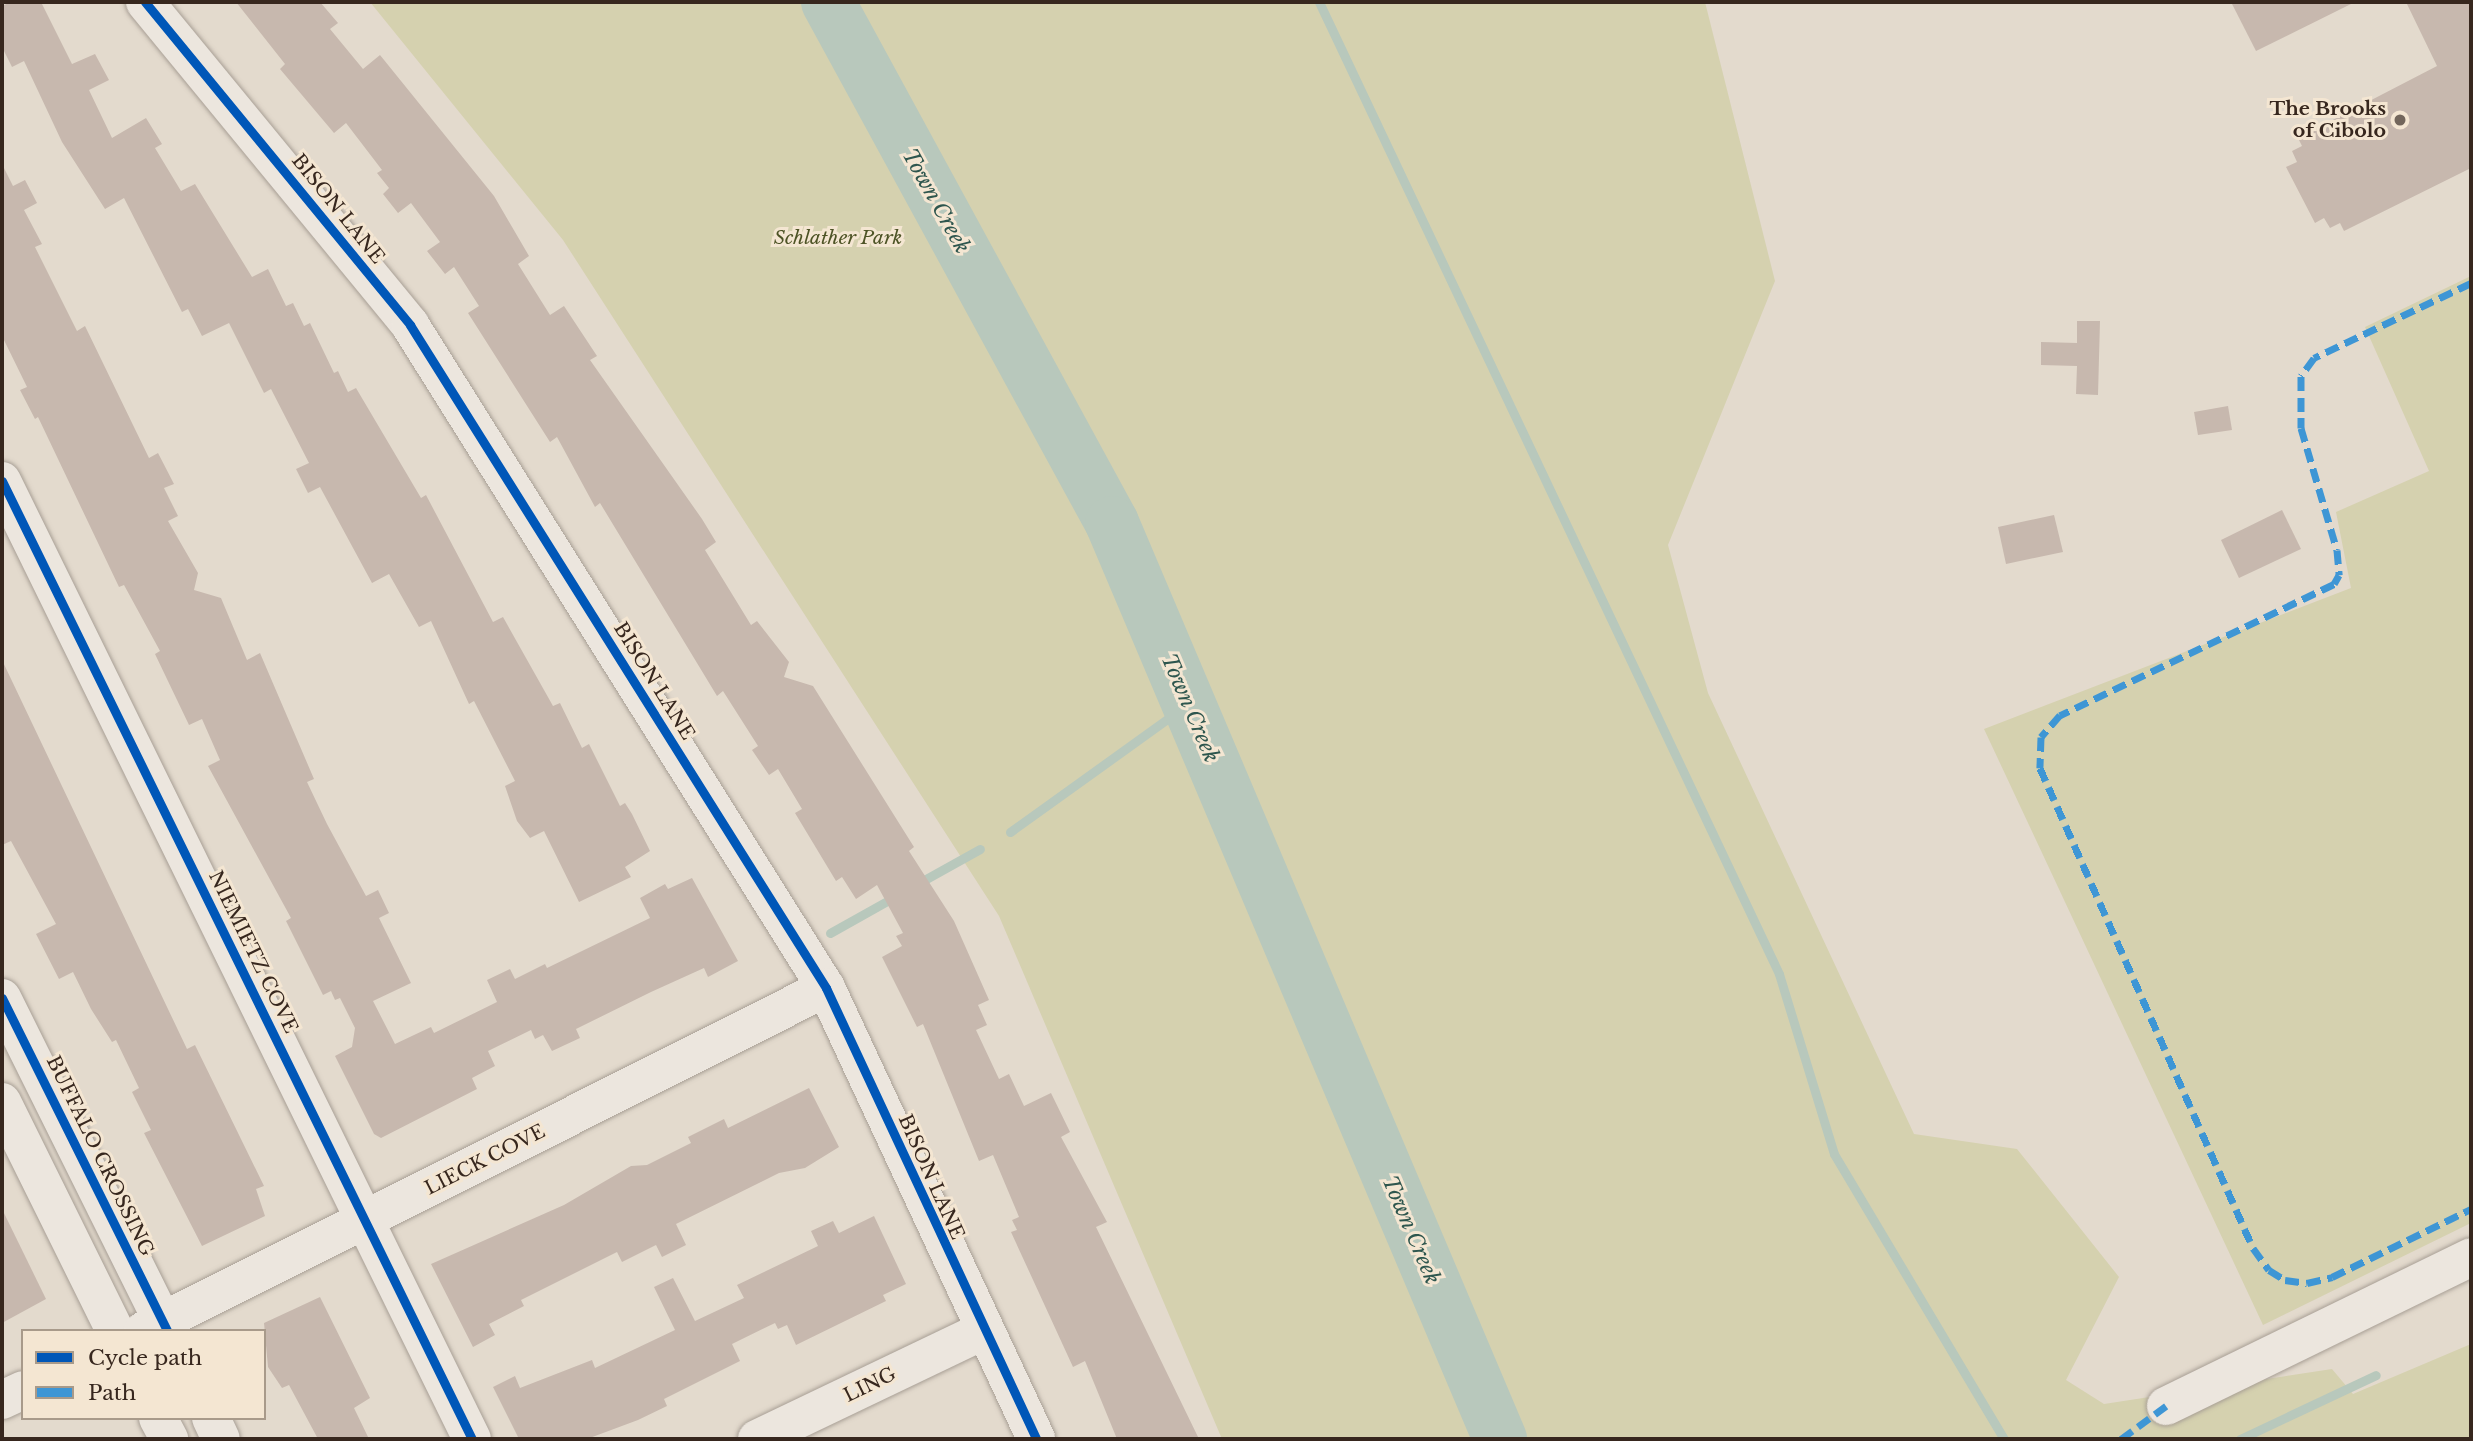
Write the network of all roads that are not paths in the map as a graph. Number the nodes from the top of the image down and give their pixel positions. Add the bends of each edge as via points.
1 (145, 2) edge
2 (2, 481) edge
3 (826, 988) junction
4 (2, 998) edge
5 (2, 1102) edge
6 (366, 1220) junction
7 (2471, 1257) edge
8 (158, 1327) edge
9 (114, 1329) edge
10 (982, 1331) junction
11 (21, 1391) edge
12 (2, 1400) edge
13 (2166, 1406) dead end
14 (159, 1420) edge
15 (212, 1420) edge
16 (169, 1439) edge
17 (222, 1439) edge
18 (472, 1439) edge
19 (757, 1439) edge
20 (1037, 1439) edge

1 - 3 street, BISON LANE via 411,325
2 - 6 street, NIEMIETZ COVE
3 - 6 street, LIECK COVE
3 - 10 street, BISON LANE
4 - 8 street, BUFFALO CROSSING
5 - 9 street
6 - 8 street, LIECK COVE
6 - 18 street, NIEMIETZ COVE
7 - 13 street
10 - 19 street, LING
10 - 20 street, BISON LANE
11 - 12 street
14 - 16 street
15 - 17 street

